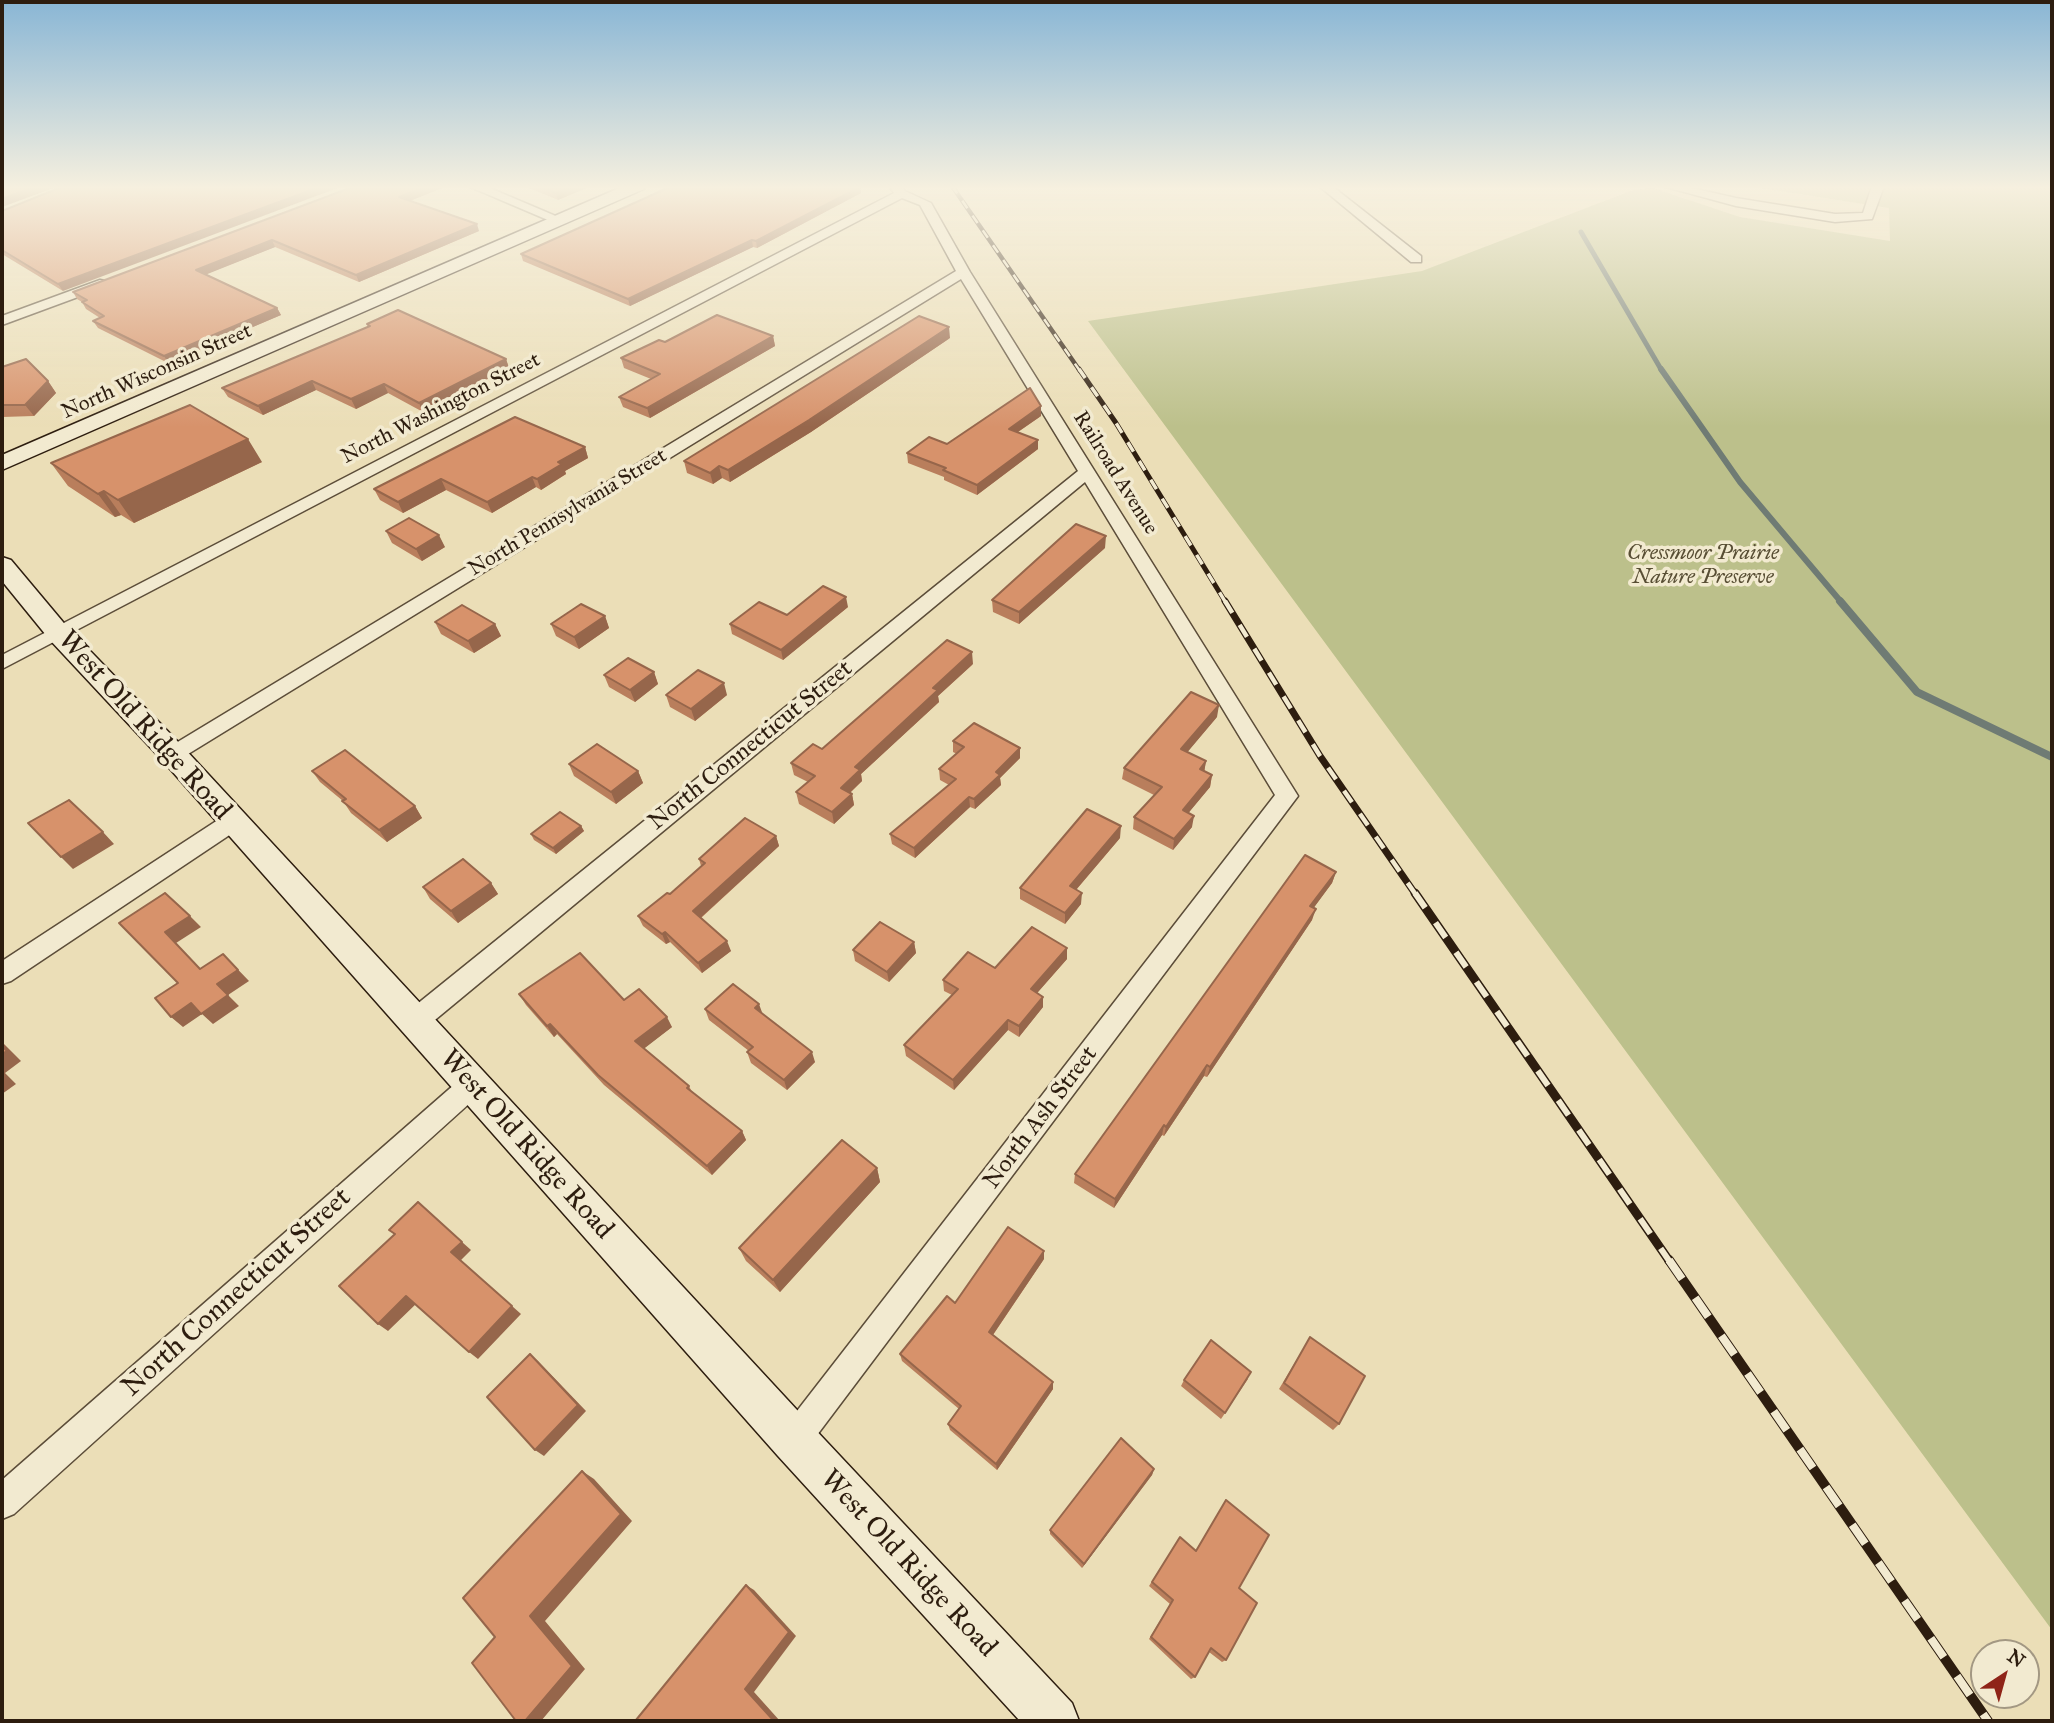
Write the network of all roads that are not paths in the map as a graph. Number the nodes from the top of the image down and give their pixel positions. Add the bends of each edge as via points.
1 (453, 266) edge
2 (753, 266) edge
3 (960, 266) edge
4 (963, 272) junction
5 (114, 279) edge
6 (2, 321) edge
7 (2, 463) edge
8 (1088, 471) junction
9 (2, 565) edge
10 (59, 634) junction
11 (2, 663) edge
12 (173, 754) junction
13 (1287, 796) joint
14 (232, 822) junction
15 (2, 974) edge
16 (415, 1021) junction
17 (472, 1085) junction
18 (794, 1440) junction
19 (2, 1502) edge
20 (1054, 1721) edge

1 - 7 street, North Wisconsin Street
2 - 10 street, North Washington Street
3 - 4 street, Railroad Avenue
4 - 8 street, Railroad Avenue
4 - 12 street, North Pennsylvania Street
5 - 6 street
8 - 13 street, Railroad Avenue
8 - 16 street, North Connecticut Street
9 - 10 street, West Old Ridge Road
10 - 11 street, North Washington Street
10 - 12 street, West Old Ridge Road
12 - 14 street, West Old Ridge Road
13 - 18 street, North Ash Street
14 - 15 street
14 - 16 street, West Old Ridge Road
16 - 17 street, West Old Ridge Road
17 - 18 street, West Old Ridge Road
17 - 19 street, North Connecticut Street
18 - 20 street, West Old Ridge Road

